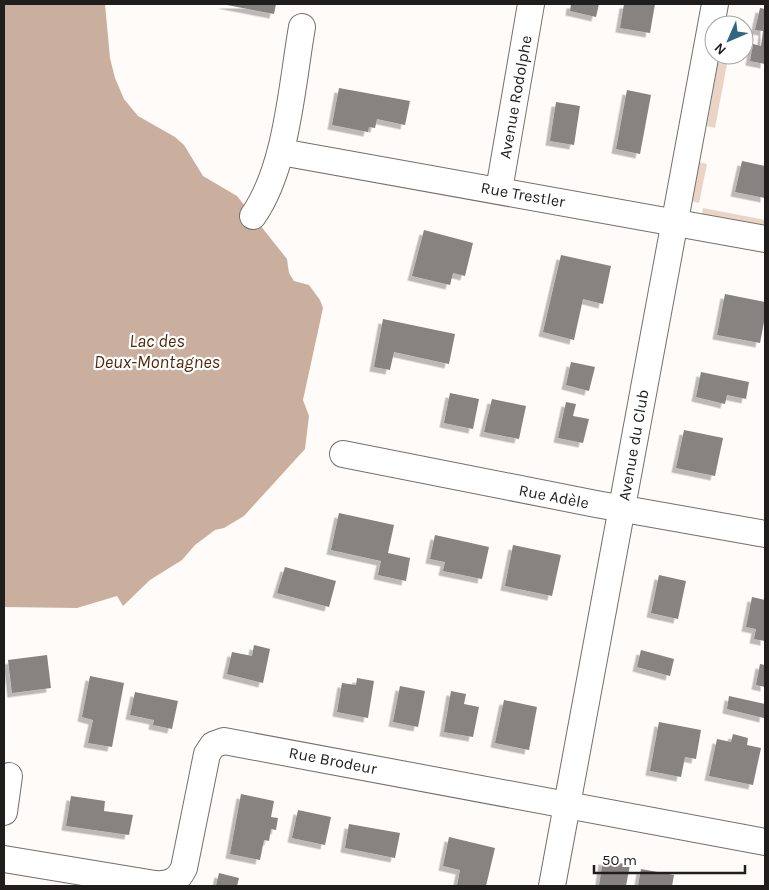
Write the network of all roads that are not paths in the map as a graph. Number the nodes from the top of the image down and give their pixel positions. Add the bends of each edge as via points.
1 (531, 4) edge
2 (715, 4) edge
3 (302, 27) dead end
4 (281, 152) junction
5 (499, 190) junction
6 (253, 216) dead end
7 (676, 221) junction
8 (765, 238) edge
9 (344, 454) dead end
10 (621, 508) junction
11 (765, 534) edge
12 (9, 776) dead end
13 (566, 804) junction
14 (4, 812) edge
15 (765, 842) edge
16 (4, 859) edge
17 (552, 886) edge

1 - 5 street, Avenue Rodolphe
2 - 7 street, Avenue du Club
3 - 4 street
4 - 5 street, Rue Trestler
4 - 6 street via 264,198
5 - 7 street, Rue Trestler
7 - 8 street, Rue Trestler
7 - 10 street, Avenue du Club
9 - 10 street, Rue Adèle
10 - 11 street, Rue Adèle
10 - 13 street, Avenue du Club
12 - 14 street
13 - 15 street, Rue Brodeur
13 - 16 street, Rue Brodeur via 224,741 213,745 207,754 184,868 176,880 155,884
13 - 17 street, Avenue du Club

